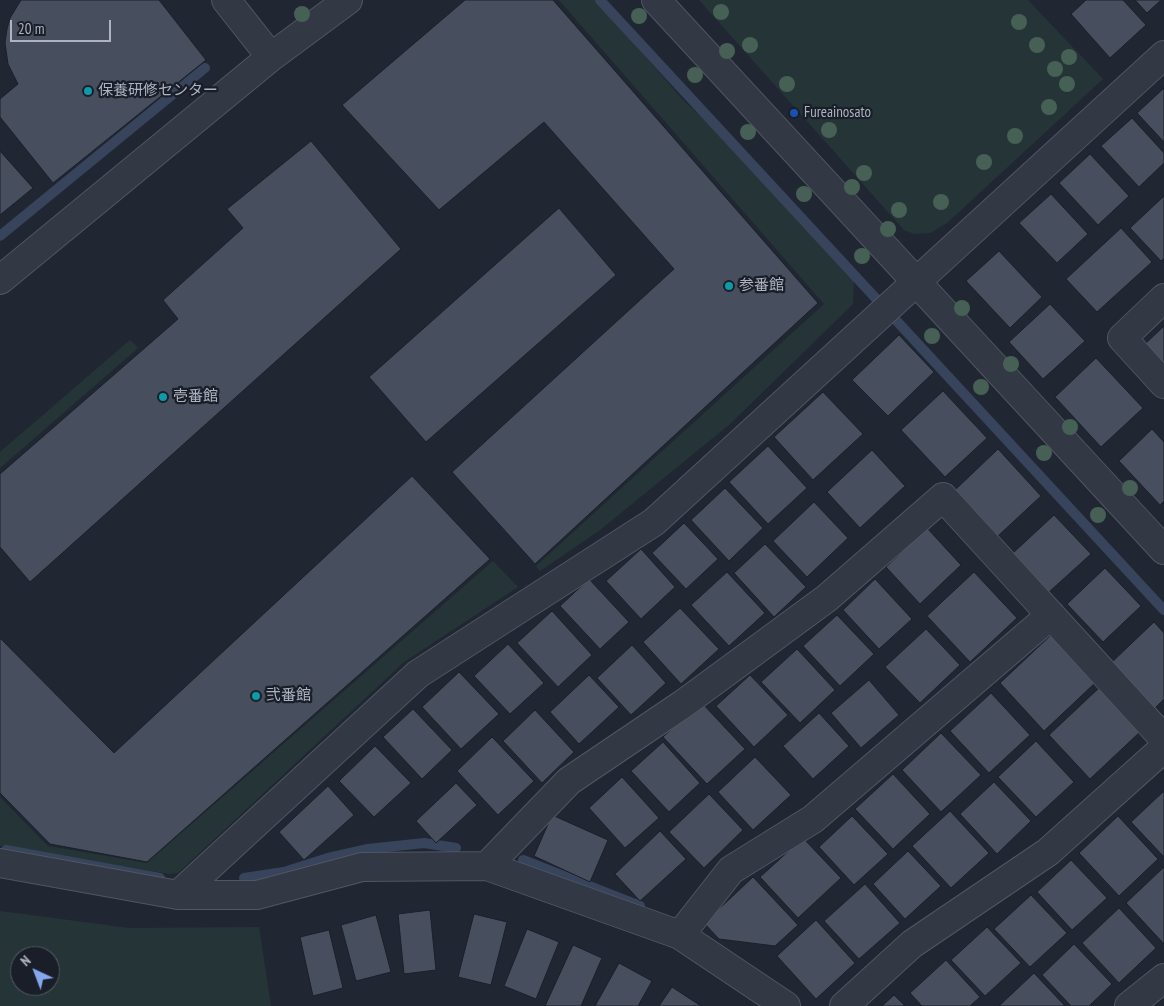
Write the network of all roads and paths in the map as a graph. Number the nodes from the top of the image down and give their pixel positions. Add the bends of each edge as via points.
1 (226, 0) edge
2 (348, 0) edge
3 (656, 0) edge
4 (1164, 54) edge
5 (271, 57) junction
6 (0, 280) edge
7 (917, 282) junction
8 (1164, 298) edge
9 (1164, 384) edge
10 (1164, 550) edge
11 (1051, 615) junction
12 (1164, 739) edge
13 (1164, 748) edge
14 (0, 863) edge
15 (486, 866) junction
16 (178, 895) junction
17 (680, 935) junction
18 (1164, 978) edge
19 (786, 1006) edge
20 (844, 1006) edge
21 (1129, 1006) edge

1 - 5 street
2 - 5 street
3 - 7 street
4 - 7 street
5 - 6 street
7 - 10 street
7 - 16 street via 654,522 418,674
8 - 9 street via 1122,338
11 - 12 street
11 - 15 street via 943,497 827,598 683,704 569,781
11 - 17 street via 813,819 731,870
13 - 20 street via 1048,852 912,944
14 - 16 street
15 - 16 street via 362,866 257,895
15 - 17 street
17 - 19 street
18 - 21 street

